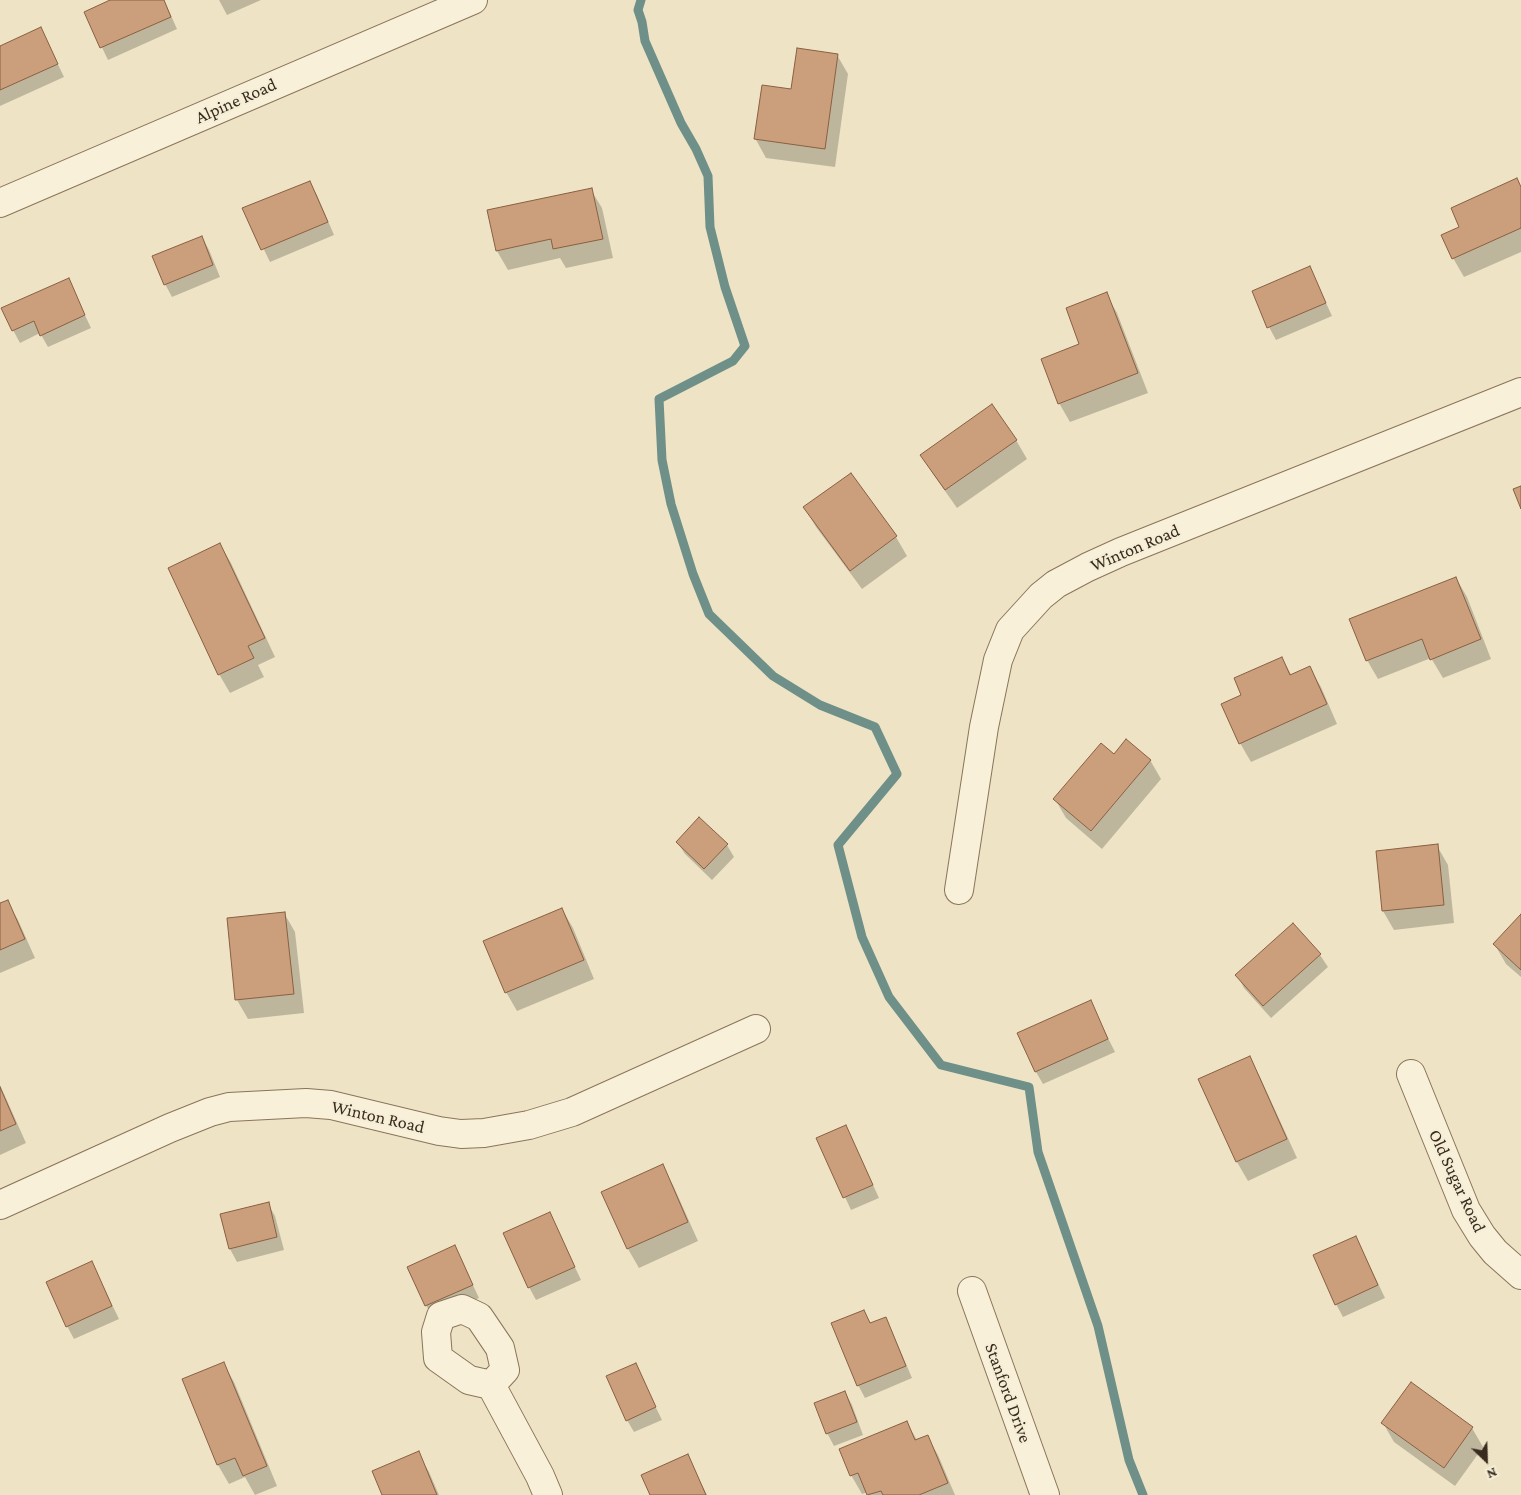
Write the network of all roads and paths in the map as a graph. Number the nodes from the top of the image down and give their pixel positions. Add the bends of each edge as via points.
1 (473, 0) edge
2 (0, 203) edge
3 (1521, 392) edge
4 (959, 890) dead end
5 (756, 1029) dead end
6 (1411, 1074) dead end
7 (0, 1205) edge
8 (1521, 1276) edge
9 (972, 1291) dead end
10 (491, 1385) dead end
11 (548, 1495) edge
12 (1045, 1495) edge

1 - 2 street, Alpine Road
3 - 4 street, Winton Road via 1121,552 1056,584 1041,596 1010,630 998,660 984,727
5 - 7 street, Winton Road via 572,1112 529,1125 484,1133 439,1131 331,1105 229,1107 170,1128
6 - 8 street, Old Sugar Road via 1466,1210 1495,1252
9 - 12 street, Stanford Drive
10 - 11 street

